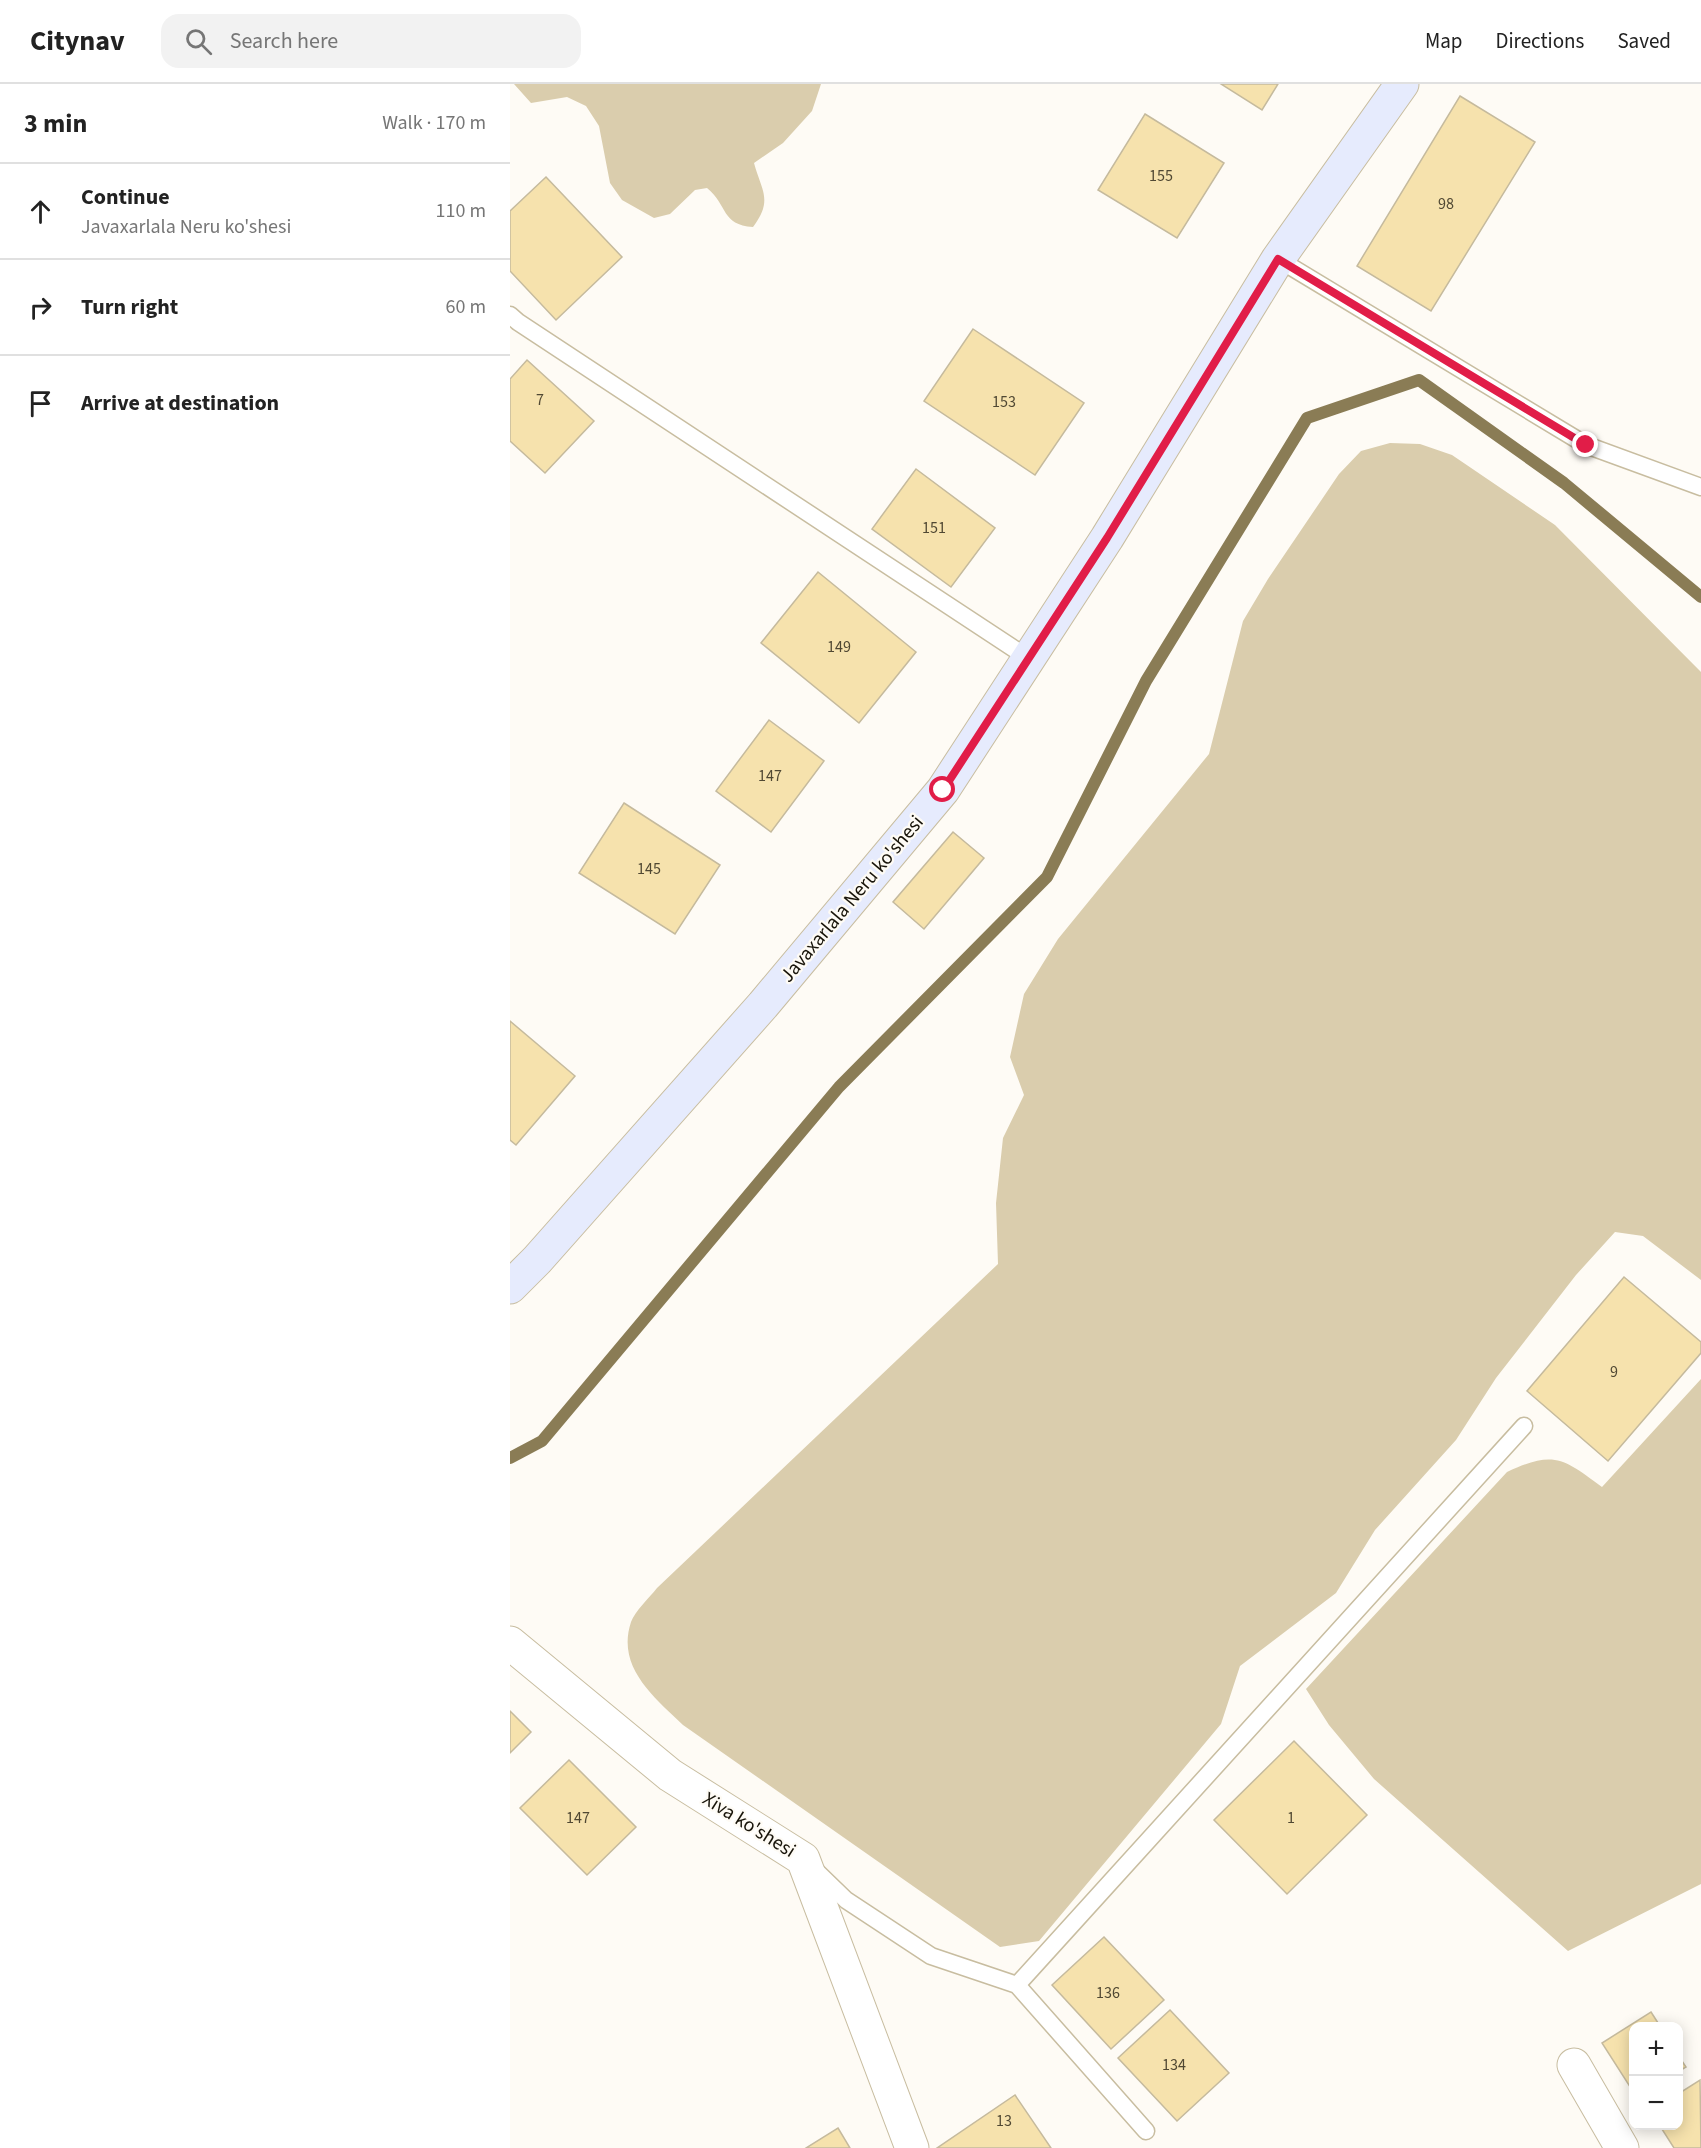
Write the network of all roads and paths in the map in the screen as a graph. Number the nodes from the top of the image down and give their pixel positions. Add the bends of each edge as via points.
1 (1402, 84) edge
2 (1278, 259) junction
3 (510, 315) edge
4 (1701, 487) edge
5 (1028, 658) junction
6 (510, 1287) edge
7 (1524, 1426) dead end
8 (510, 1643) edge
9 (803, 1859) junction
10 (1017, 1985) junction
11 (1574, 2065) dead end
12 (1146, 2131) dead end
13 (912, 2148) edge
14 (1622, 2148) edge

1 - 2 street, Javaxarlala Neru ko'shesi
2 - 4 lane via 1586,445
2 - 5 street, Javaxarlala Neru ko'shesi via 1107,538
3 - 5 lane
5 - 6 street, Javaxarlala Neru ko'shesi via 943,790 763,1005
7 - 10 lane
8 - 9 street, Xiva ko'shesi via 670,1775
9 - 10 lane via 846,1900 931,1956
9 - 13 street, Xiva ko'shesi
10 - 12 lane
11 - 14 street

